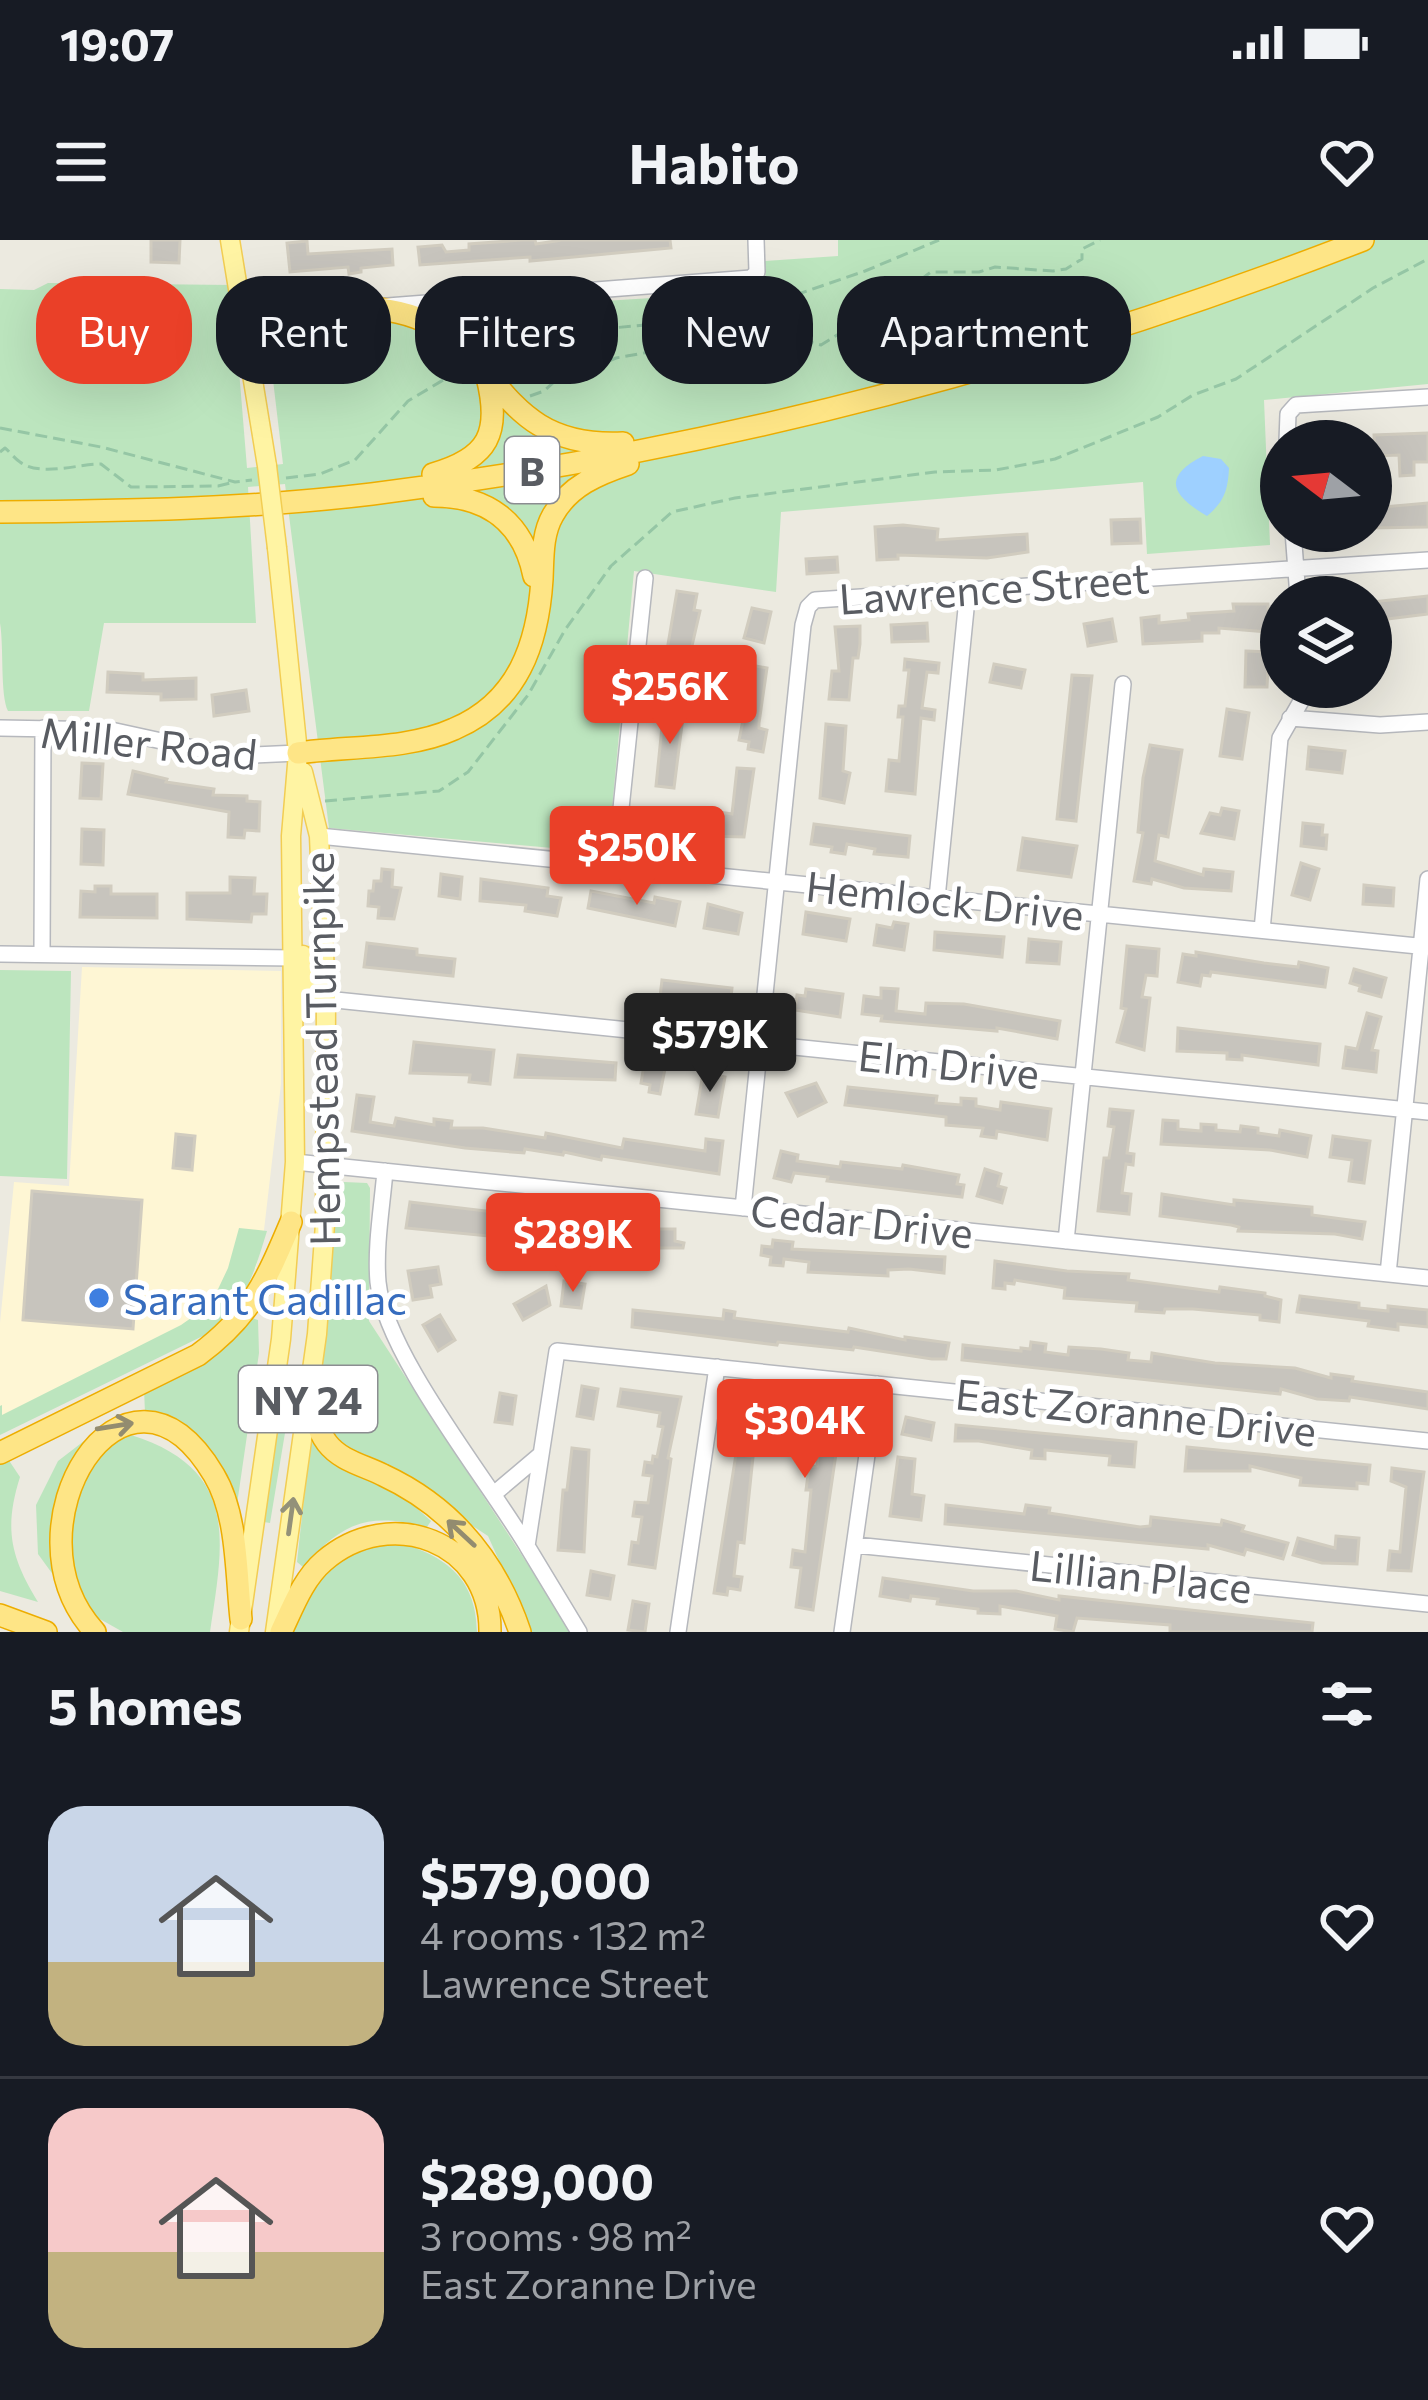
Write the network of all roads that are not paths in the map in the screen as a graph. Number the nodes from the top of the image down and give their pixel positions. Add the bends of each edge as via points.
1 (230, 240) edge
2 (1363, 240) edge
3 (756, 248) edge
4 (237, 276) edge
5 (391, 307) edge
6 (255, 384) edge
7 (491, 384) edge
8 (504, 384) edge
9 (1428, 397) edge
10 (1288, 420) edge
11 (694, 440) junction
12 (370, 494) junction
13 (0, 512) edge
14 (1295, 552) edge
15 (1428, 560) edge
16 (1296, 568) junction
17 (1297, 576) edge
18 (645, 578) dead end
19 (968, 589) junction
20 (540, 612) junction
21 (1123, 684) dead end
22 (1296, 708) edge
23 (1290, 718) junction
24 (1428, 722) edge
25 (0, 728) edge
26 (43, 728) junction
27 (298, 753) junction
28 (319, 836) junction
29 (615, 866) junction
30 (292, 879) junction
31 (1428, 879) edge
32 (776, 882) junction
33 (937, 898) junction
34 (1099, 914) junction
35 (1262, 930) junction
36 (1425, 946) edge
37 (0, 954) edge
38 (42, 954) junction
39 (293, 958) junction
40 (326, 999) junction
41 (760, 1044) junction
42 (1083, 1077) junction
43 (1404, 1110) junction
44 (1428, 1112) edge
45 (295, 1162) junction
46 (327, 1166) junction
47 (385, 1171) junction
48 (743, 1208) junction
49 (291, 1222) junction
50 (1066, 1241) junction
51 (1388, 1274) junction
52 (1428, 1279) edge
53 (717, 1367) junction
54 (310, 1381) junction
55 (878, 1384) junction
56 (1428, 1441) edge
57 (58, 1450) dead end
58 (0, 1453) edge
59 (540, 1455) junction
60 (495, 1492) junction
61 (855, 1545) junction
62 (526, 1546) junction
63 (50, 1596) dead end
64 (1428, 1604) edge
65 (0, 1615) edge
66 (240, 1625) edge
67 (46, 1632) edge
68 (95, 1632) edge
69 (278, 1632) edge
70 (490, 1632) edge
71 (520, 1632) edge
72 (579, 1632) edge
73 (678, 1632) edge
74 (842, 1632) edge

1 - 4 main road, Hempstead Turnpike / NY 24
2 - 11 highway, B via 977,372
3 - 5 street via 751,278
6 - 27 main road, Hempstead Turnpike / NY 24, bridge
7 - 12 highway via 494,418 478,452 453,469
8 - 11 highway via 529,420 570,440
9 - 10 street via 1296,405
11 - 12 highway, B
11 - 20 highway via 597,475 569,494 547,530
12 - 13 highway, B
12 - 20 highway via 463,496 498,512 528,550
14 - 16 street
15 - 16 street, Lawrence Street
16 - 17 street
16 - 19 street, Lawrence Street
18 - 29 street
19 - 32 street, Lawrence Street via 830,597 808,608
19 - 33 street
20 - 27 highway via 519,674 477,718 426,738
21 - 34 street
22 - 23 street
23 - 24 street
23 - 35 street via 1280,738
25 - 26 street, Miller Road
26 - 27 street, Miller Road via 110,730 230,756
26 - 38 street
27 - 28 main road, Hempstead Turnpike / NY 24
27 - 30 main road, Hempstead Turnpike / NY 24
28 - 29 street, Hemlock Drive
28 - 40 main road, Hempstead Turnpike / NY 24
29 - 32 street, Hemlock Drive
30 - 39 main road, Hempstead Turnpike / NY 24
30 - 40 main road via 308,984
31 - 36 street
32 - 33 street, Hemlock Drive
32 - 41 street, Lawrence Street
33 - 34 street, Hemlock Drive
34 - 35 street, Hemlock Drive
34 - 42 street
35 - 36 street, Hemlock Drive
36 - 43 street
37 - 38 street
38 - 39 street
39 - 45 main road, Hempstead Turnpike / NY 24
40 - 41 street, Elm Drive
40 - 46 main road, Hempstead Turnpike / NY 24
41 - 42 street, Elm Drive
41 - 48 street, Lawrence Street
42 - 43 street, Elm Drive
42 - 50 street
43 - 44 street, Elm Drive
43 - 51 street
45 - 46 street, Cedar Drive
45 - 49 main road, Hempstead Turnpike / NY 24
46 - 47 street, Cedar Drive
46 - 54 main road, Hempstead Turnpike / NY 24
47 - 48 street, Cedar Drive
47 - 60 street via 378,1266 385,1313
48 - 50 street, Cedar Drive
49 - 58 highway via 266,1282 226,1335
49 - 66 main road, Hempstead Turnpike / NY 24
50 - 51 street, Cedar Drive
51 - 52 street, Cedar Drive
53 - 55 street, East Zoranne Drive
53 - 59 street, East Zoranne Drive via 556,1351
53 - 73 street
69 -> 54 main road, Hempstead Turnpike / NY 24
71 -> 54 highway via 495,1571 474,1544 419,1497 337,1455 324,1440
55 - 56 street, East Zoranne Drive
55 - 61 street
57 -> 66 highway via 85,1432 134,1423 164,1430 201,1458 228,1512
59 - 60 street
59 - 62 street
60 - 62 street
61 - 64 street, Lillian Place
61 - 74 street
62 - 72 street
63 - 68 highway
65 - 67 highway
69 - 70 highway via 320,1564 371,1534 400,1532 431,1540 468,1567 483,1591

